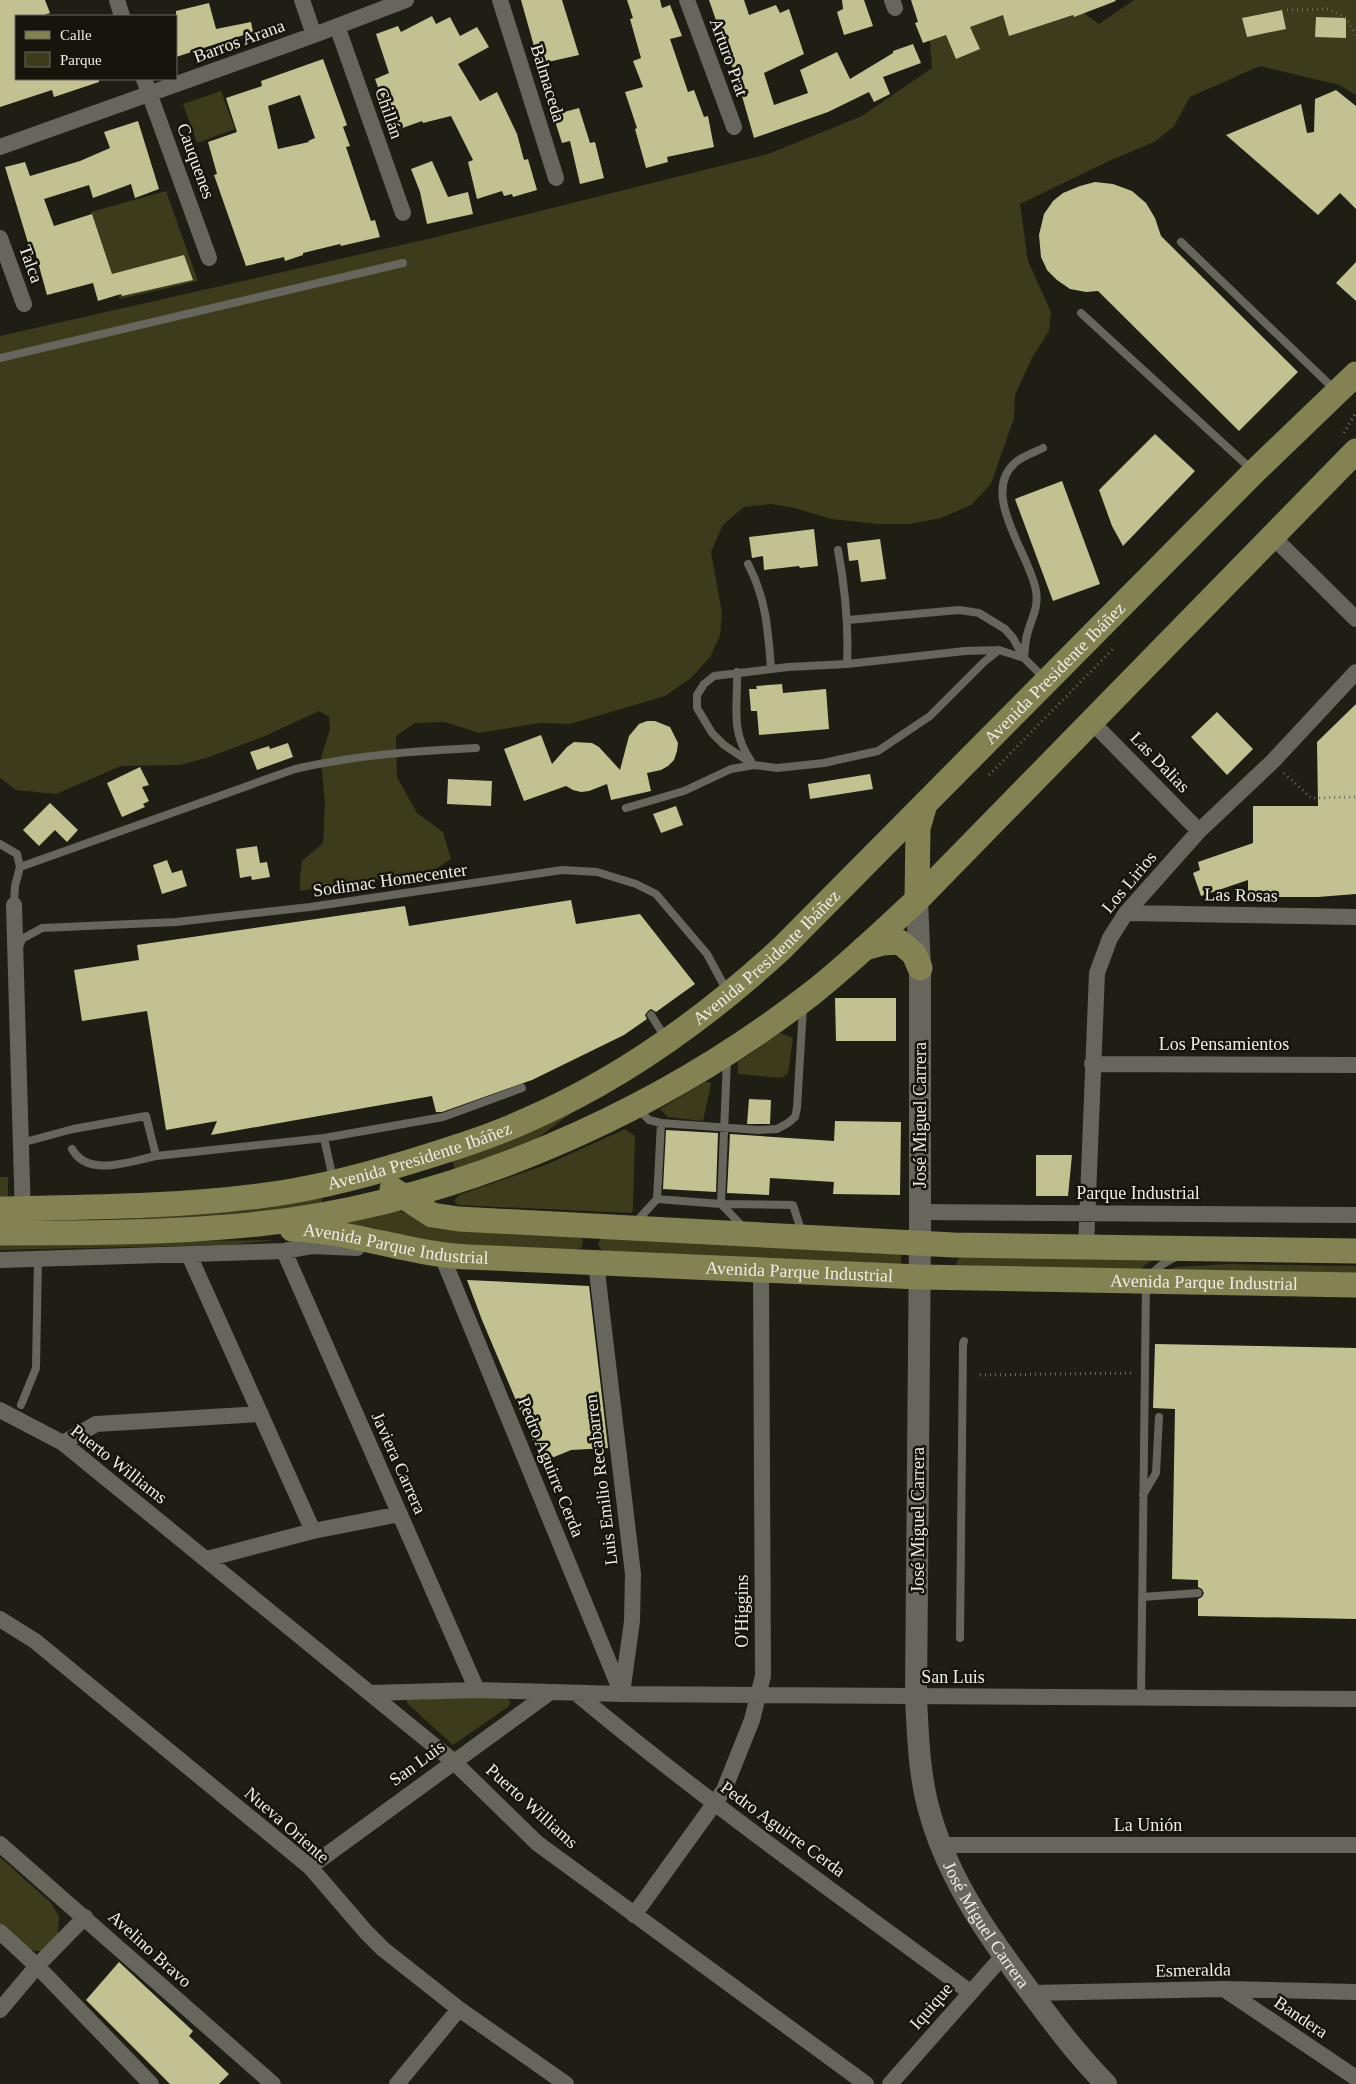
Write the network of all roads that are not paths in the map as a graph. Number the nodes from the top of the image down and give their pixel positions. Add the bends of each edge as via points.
1 (117, 0) edge
2 (302, 0) edge
3 (406, 0) edge
4 (500, 0) edge
5 (687, 0) edge
6 (122, 15) edge
7 (337, 26) junction
8 (314, 35) junction
9 (178, 77) edge
10 (167, 80) edge
11 (147, 86) edge
12 (734, 127) dead end
13 (0, 147) edge
14 (556, 178) dead end
15 (403, 213) dead end
16 (0, 238) edge
17 (1181, 242) dead end
18 (209, 258) dead end
19 (403, 263) dead end
20 (24, 304) dead end
21 (1081, 313) dead end
22 (0, 358) edge
23 (1356, 374) edge
24 (1337, 392) junction
25 (1043, 448) dead end
26 (1356, 451) edge
27 (1254, 472) junction
28 (1273, 536) junction
29 (838, 550) dead end
30 (748, 564) dead end
31 (1356, 619) edge
32 (848, 620) junction
33 (1000, 650) junction
34 (1024, 658) junction
35 (847, 664) junction
36 (771, 668) junction
37 (737, 672) junction
38 (1356, 672) edge
39 (1048, 682) junction
40 (1092, 721) junction
41 (476, 748) dead end
42 (754, 765) junction
43 (925, 804) junction
44 (626, 808) dead end
45 (1199, 831) junction
46 (0, 844) edge
47 (20, 867) junction
48 (917, 900) junction
49 (14, 905) joint
50 (1126, 913) junction
51 (1356, 917) edge
52 (866, 948) junction
53 (15, 958) junction
54 (920, 968) junction
55 (729, 995) junction
56 (803, 999) junction
57 (651, 1015) dead end
58 (667, 1041) junction
59 (727, 1052) junction
60 (1092, 1064) junction
61 (1356, 1065) edge
62 (522, 1088) dead end
63 (635, 1106) junction
64 (661, 1123) junction
65 (723, 1128) junction
66 (324, 1138) junction
67 (21, 1143) junction
68 (72, 1149) dead end
69 (156, 1156) junction
70 (360, 1176) junction
71 (334, 1184) junction
72 (402, 1196) junction
73 (657, 1199) junction
74 (721, 1204) junction
75 (12, 1209) edge
76 (920, 1212) junction
77 (1087, 1213) junction
78 (1356, 1215) edge
79 (245, 1225) junction
80 (600, 1226) junction
81 (630, 1228) junction
82 (12, 1233) edge
83 (750, 1234) junction
84 (804, 1237) junction
85 (920, 1243) junction
86 (1086, 1247) junction
87 (1199, 1249) junction
88 (284, 1251) junction
89 (1356, 1251) edge
90 (189, 1255) junction
91 (442, 1256) junction
92 (38, 1259) junction
93 (0, 1260) edge
94 (596, 1263) junction
95 (761, 1270) junction
96 (919, 1277) junction
97 (1146, 1283) junction
98 (1356, 1285) edge
99 (964, 1341) dead end
100 (21, 1406) dead end
101 (0, 1410) edge
102 (261, 1414) junction
103 (1160, 1416) dead end
104 (63, 1443) junction
105 (1142, 1496) junction
106 (400, 1514) junction
107 (314, 1531) junction
108 (207, 1560) junction
109 (1198, 1593) dead end
110 (1142, 1597) junction
111 (0, 1619) edge
112 (960, 1638) dead end
113 (477, 1690) junction
114 (370, 1693) junction
115 (549, 1693) junction
116 (576, 1693) junction
117 (622, 1694) junction
118 (759, 1695) junction
119 (916, 1697) junction
120 (1141, 1698) junction
121 (1356, 1699) edge
122 (453, 1761) junction
123 (716, 1805) junction
124 (0, 1844) edge
125 (940, 1845) junction
126 (1356, 1845) edge
127 (310, 1867) junction
128 (634, 1915) junction
129 (84, 1917) junction
130 (0, 1932) edge
131 (1003, 1956) junction
132 (37, 1966) junction
133 (1224, 1989) junction
134 (970, 1992) junction
135 (1356, 1992) edge
136 (1031, 1993) junction
137 (459, 2009) junction
138 (0, 2010) edge
139 (1356, 2078) edge
140 (151, 2084) edge
141 (273, 2084) edge
142 (397, 2084) edge
143 (566, 2084) edge
144 (866, 2084) edge
145 (890, 2084) edge
146 (1106, 2084) edge

1 - 6 street
2 - 8 street
3 - 7 street, Barros Arana
4 - 14 street, Balmaceda
5 - 12 street, Arturo Prat
7 - 8 street, Barros Arana
7 - 15 street, Chillán
8 - 9 street, Barros Arana
10 - 11 street, Barros Arana
11 - 13 street, Barros Arana
11 - 18 street, Cauquenes
16 - 20 street, Talca
17 - 24 lane
19 - 22 lane
21 - 27 lane
23 - 24 main road, Avenida Presidente Ibáñez
24 - 27 main road, Avenida Presidente Ibáñez
25 - 34 lane via 1016,462 1009,470 1002,496 1005,512 1036,589 1036,611 1027,634
26 - 28 main road, Avenida Presidente Ibáñez
27 - 39 main road, Avenida Presidente Ibáñez
28 - 31 street
28 - 40 main road, Avenida Presidente Ibáñez
29 - 32 lane
30 - 36 lane via 764,602
32 - 34 lane via 959,610 980,613 1005,629
32 - 35 lane
33 - 34 lane
33 - 35 lane
33 - 42 lane via 930,716 878,751 799,766
34 - 39 lane
35 - 36 lane
36 - 37 lane
37 - 42 lane via 737,733 740,744
37 - 42 lane via 714,676 704,684 697,695 697,708 712,733 724,745
38 - 45 street, Los Lirios via 1273,761
39 - 43 main road, Avenida Presidente Ibáñez
40 - 45 street, Las Dalias
40 - 48 main road, Avenida Presidente Ibáñez
41 - 47 lane via 336,760 295,769
42 - 44 lane via 731,769 684,791
43 - 48 main road via 918,828
43 - 55 main road, Avenida Presidente Ibáñez via 782,948
45 - 50 street, Los Lirios
46 - 47 lane via 16,854
47 - 49 lane
48 - 52 main road, Avenida Presidente Ibáñez
48 - 54 street, José Miguel Carrera
49 - 53 street
50 - 51 street, Las Rosas
50 - 60 street, Los Lirios via 1110,938 1097,973
52 - 54 main road via 900,942 914,954
52 - 56 main road, Avenida Presidente Ibáñez
53 - 55 lane, Sodimac Homecenter via 22,939 42,928 176,922 310,907 562,870 597,872 656,894 707,954
53 - 67 street
54 - 76 street, José Miguel Carrera
55 - 58 main road, Avenida Presidente Ibáñez
56 - 59 main road, Avenida Presidente Ibáñez
56 - 65 lane via 794,1117 777,1129
57 - 58 lane
58 - 70 main road, Avenida Presidente Ibáñez via 571,1099 526,1121 443,1152
59 - 63 main road, Avenida Presidente Ibáñez
59 - 65 lane
60 - 61 street, Los Pensamientos
60 - 77 street, Los Lirios
62 - 66 lane via 443,1117
63 - 64 lane via 649,1120
63 - 72 main road, Avenida Presidente Ibáñez via 503,1165
64 - 65 lane
64 - 73 lane
65 - 74 lane
66 - 69 lane
66 - 71 lane
67 - 69 lane via 73,1129 146,1116
67 - 75 street
68 - 69 lane via 84,1162 101,1166
70 - 71 main road, Avenida Presidente Ibáñez
70 - 72 main road, Avenida Parque Industrial via 379,1182
71 - 75 main road, Avenida Presidente Ibáñez via 234,1198 131,1206
72 - 79 main road, Avenida Presidente Ibáñez via 324,1214
72 - 80 main road, Avenida Parque Industrial via 424,1211 441,1217
73 - 74 lane
73 - 81 lane
74 - 83 lane
74 - 84 lane via 793,1205
75 - 82 street
76 - 77 street, Parque Industrial
76 - 85 street, José Miguel Carrera
77 - 78 street, Parque Industrial
77 - 86 street, Los Lirios
79 - 82 main road, Avenida Presidente Ibáñez
79 - 91 main road, Avenida Parque Industrial via 334,1232
80 - 81 main road, Avenida Parque Industrial
80 - 94 main road via 592,1231 588,1243 589,1254
81 - 83 main road, Avenida Parque Industrial
83 - 84 main road, Avenida Parque Industrial
84 - 85 main road, Avenida Parque Industrial
85 - 86 main road, Avenida Parque Industrial
85 - 96 street, José Miguel Carrera
86 - 87 main road, Avenida Parque Industrial
87 - 89 main road, Avenida Parque Industrial
87 - 97 lane via 1162,1264
88 - 90 street
88 - 91 street via 338,1246
88 - 106 street, Javiera Carrera
90 - 92 street
90 - 102 street
91 - 94 main road, Avenida Parque Industrial
91 - 117 street, Pedro Aguirre Cerda
92 - 93 street
92 - 100 lane via 36,1368
94 - 95 main road, Avenida Parque Industrial
94 - 117 street, Luis Emilio Recabarren via 633,1574 632,1621
95 - 96 main road, Avenida Parque Industrial
95 - 118 street, O'Higgins via 763,1676
96 - 97 main road, Avenida Parque Industrial
96 - 119 street, José Miguel Carrera
97 - 98 main road, Avenida Parque Industrial
97 - 105 lane
99 - 112 lane
101 - 104 street, Puerto Williams
102 - 104 street via 96,1424
102 - 107 street
103 - 105 lane via 1156,1473
104 - 108 street, Puerto Williams
105 - 110 lane
106 - 107 street
106 - 113 street, Javiera Carrera
107 - 108 street
108 - 114 street, Puerto Williams
109 - 110 lane
110 - 120 lane
111 - 127 street, Nueva Oriente via 36,1641
113 - 114 street, San Luis
113 - 115 street, San Luis
114 - 122 street, Puerto Williams
115 - 116 street, San Luis
115 - 122 street, San Luis
116 - 117 street, San Luis
116 - 123 street, Pedro Aguirre Cerda
117 - 118 street, San Luis
118 - 119 street, San Luis
118 - 123 street, O'Higgins via 744,1744
119 - 120 street, San Luis
119 - 125 street, José Miguel Carrera via 922,1771 930,1815
120 - 121 street, San Luis
122 - 127 street, San Luis
122 - 128 street, Puerto Williams via 537,1843
123 - 128 street, O'Higgins
123 - 134 street, Pedro Aguirre Cerda
124 - 129 street, Avelino Bravo
125 - 126 street, La Unión
125 - 131 street, José Miguel Carrera via 959,1887
127 - 137 street, Nueva Oriente via 377,1943
128 - 144 street, Puerto Williams
129 - 132 street
129 - 141 street, Avelino Bravo
130 - 132 street
131 - 134 street, Iquique
131 - 136 street, José Miguel Carrera
132 - 138 street
132 - 140 street
133 - 135 street, Esmeralda
133 - 136 street, Esmeralda
133 - 139 street, Bandera
134 - 145 street, Iquique
136 - 146 street, José Miguel Carrera via 1080,2057
137 - 142 street
137 - 143 street, Nueva Oriente

